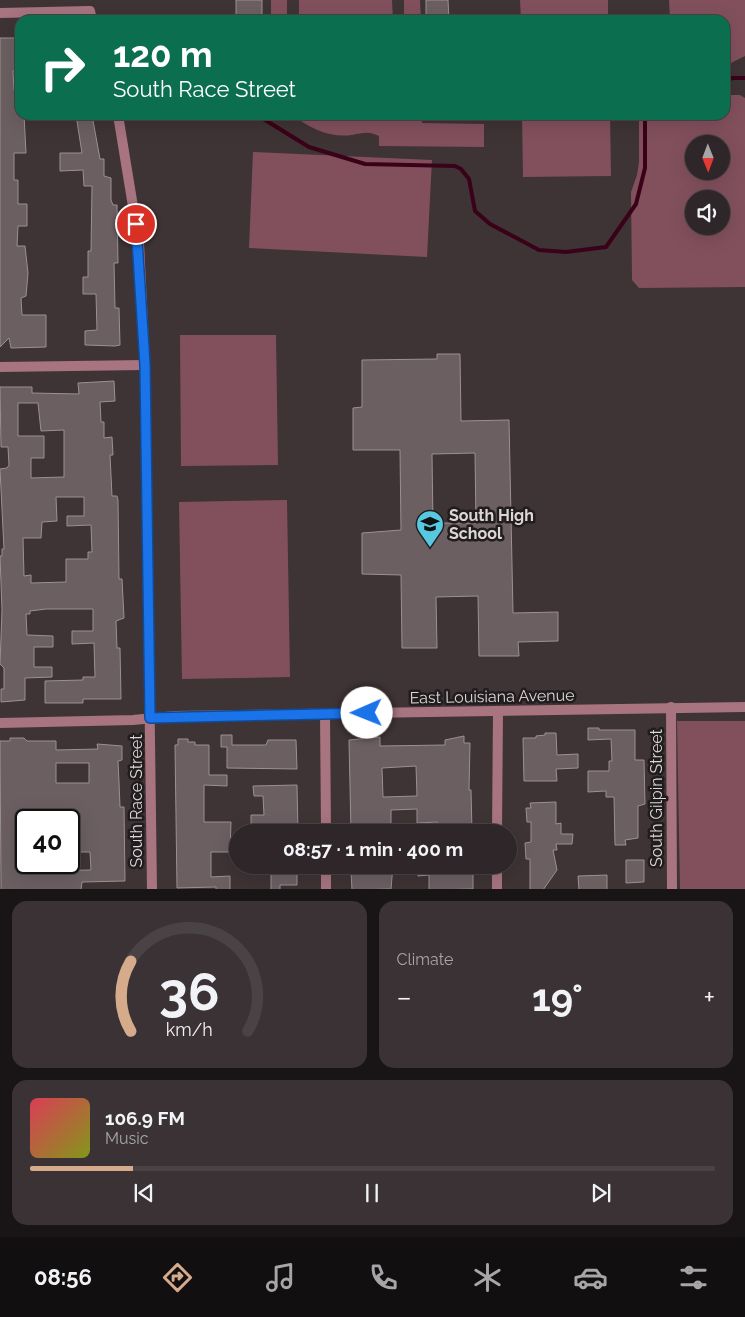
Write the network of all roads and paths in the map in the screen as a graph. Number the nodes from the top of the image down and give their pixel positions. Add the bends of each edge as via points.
1 (0, 13) edge
2 (61, 15) edge
3 (119, 120) edge
4 (145, 365) junction
5 (0, 367) edge
6 (671, 707) junction
7 (745, 707) edge
8 (498, 711) junction
9 (325, 714) junction
10 (150, 718) junction
11 (0, 723) edge
12 (326, 824) edge
13 (497, 824) edge
14 (326, 874) edge
15 (497, 874) edge
16 (152, 889) edge
17 (326, 889) edge
18 (497, 889) edge
19 (672, 889) edge

1 - 2 street
3 - 4 street, South Race Street via 139,243
4 - 5 street
4 - 10 street, South Race Street
6 - 7 street, East Louisiana Avenue
6 - 8 street, East Louisiana Avenue
6 - 19 street, South Gilpin Street
8 - 9 street, East Louisiana Avenue
8 - 13 street
9 - 10 street, East Louisiana Avenue
9 - 12 street
10 - 11 street, East Louisiana Avenue
10 - 16 street, South Race Street
14 - 17 street
15 - 18 street

